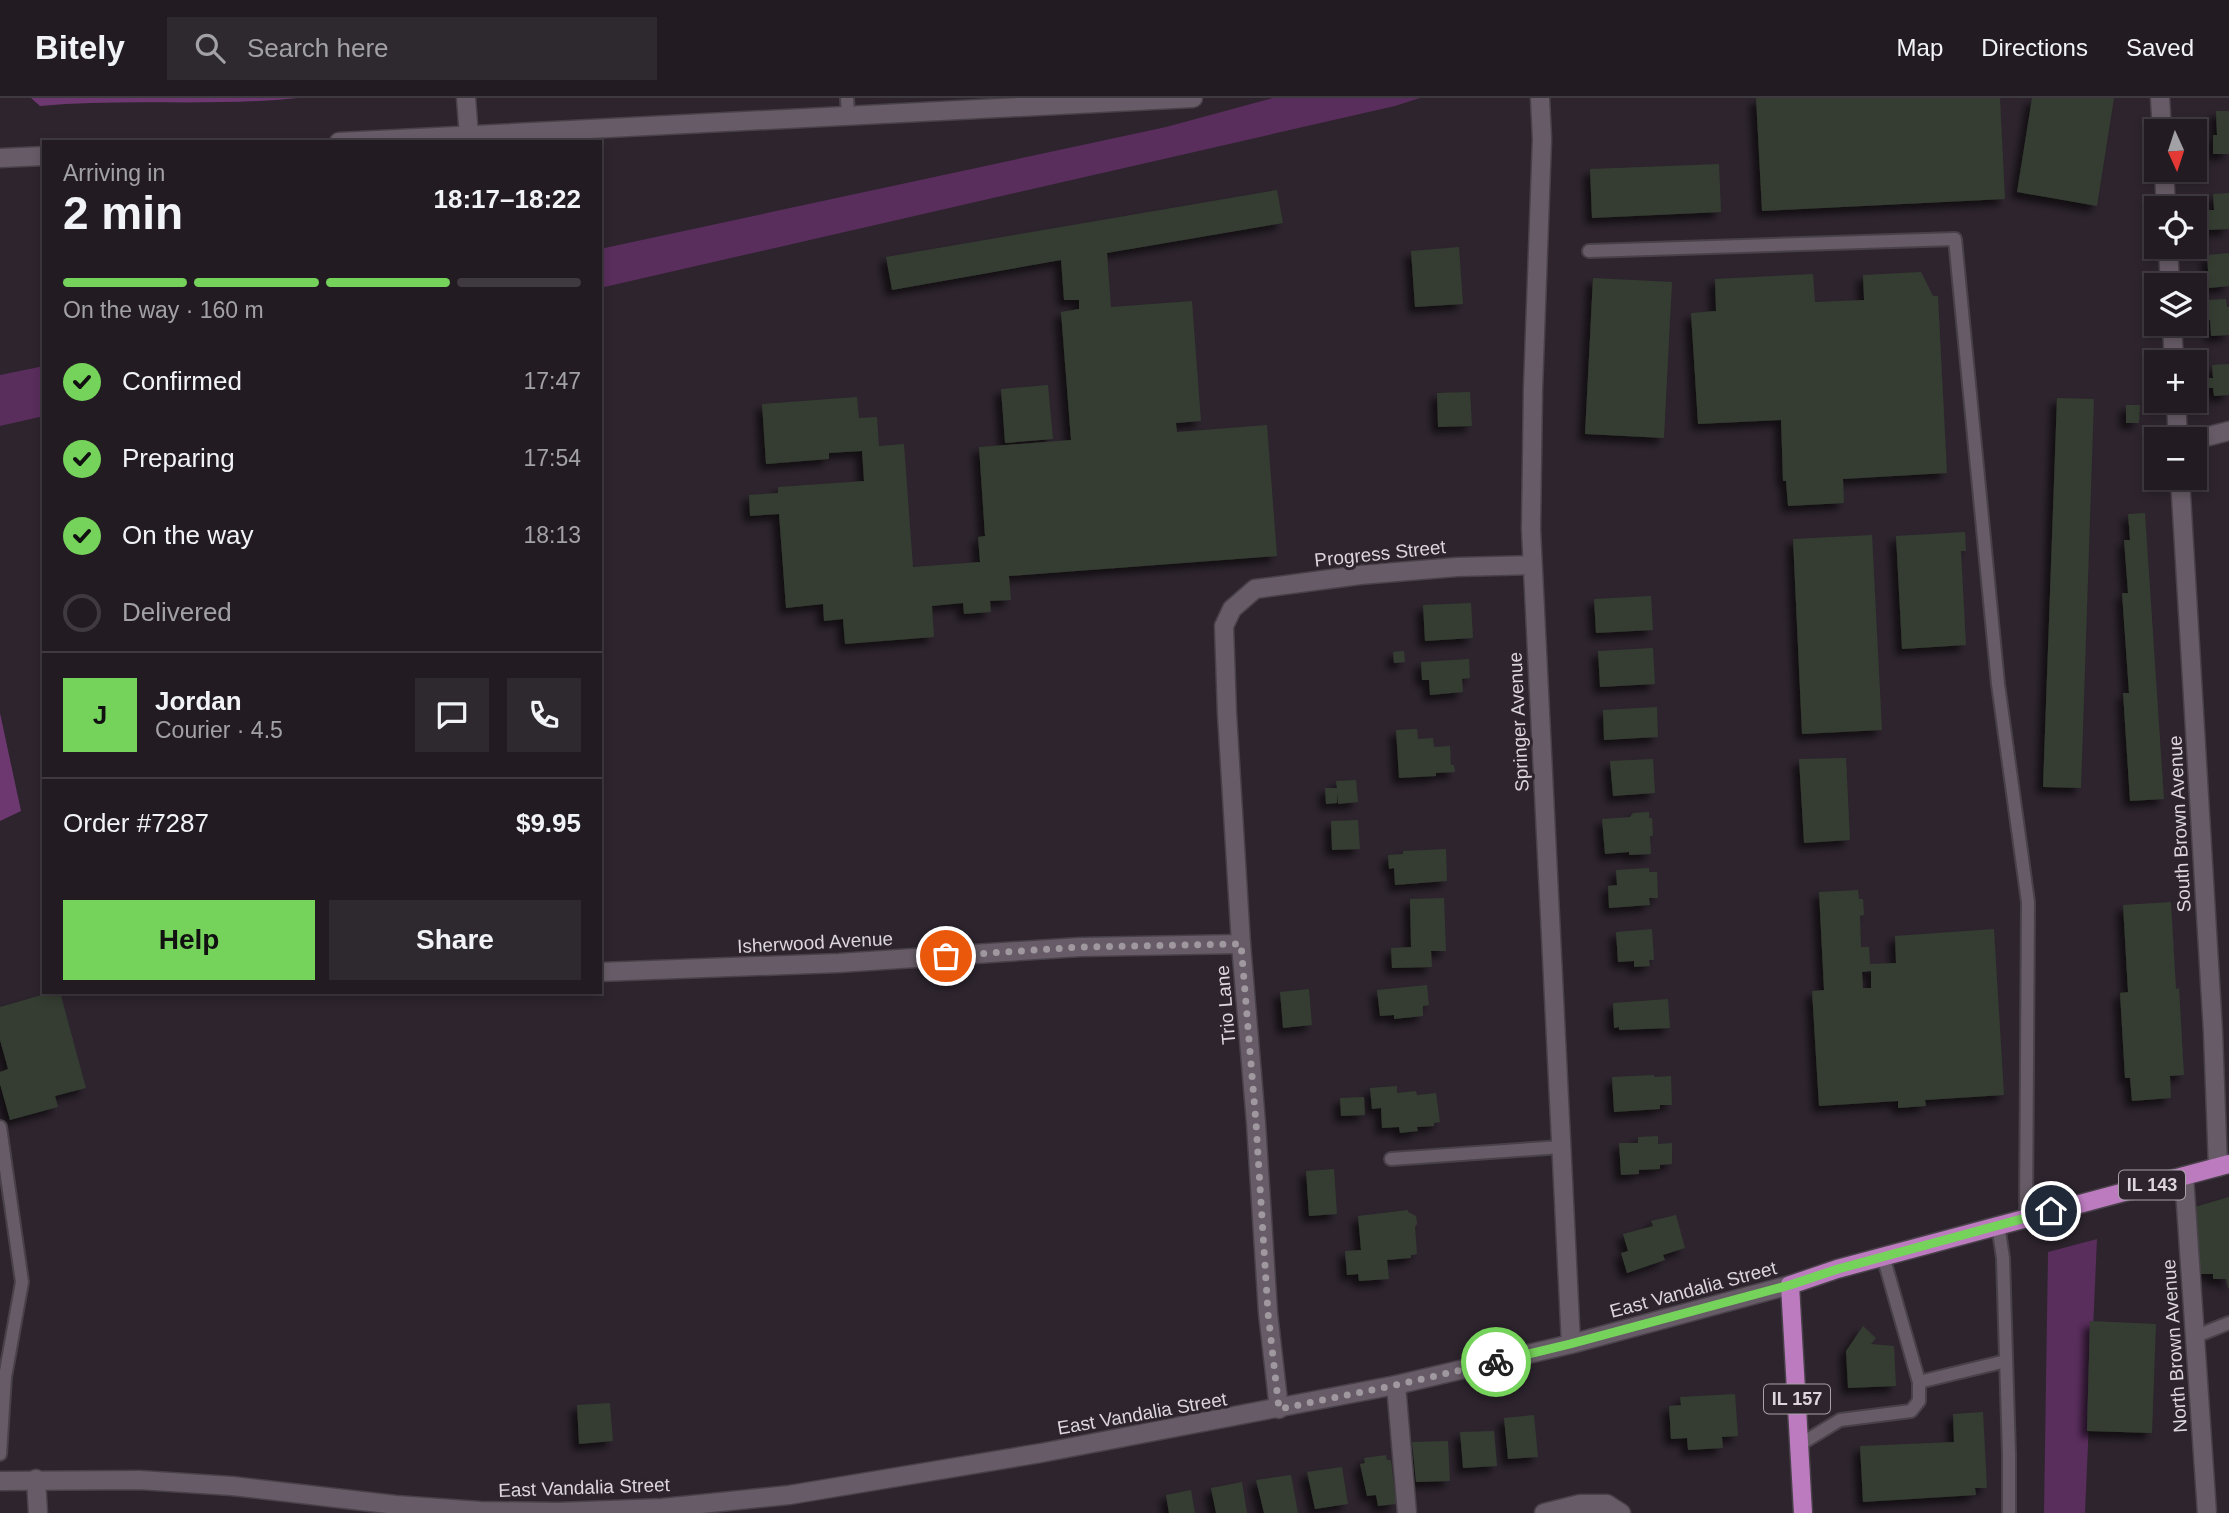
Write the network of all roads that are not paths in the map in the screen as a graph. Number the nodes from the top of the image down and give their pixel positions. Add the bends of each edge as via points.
1 (466, 98) edge
2 (1193, 98) edge
3 (1540, 98) edge
4 (2160, 98) edge
5 (848, 107) edge
6 (2161, 119) edge
7 (469, 135) junction
8 (376, 140) edge
9 (42, 156) edge
10 (0, 158) edge
11 (1589, 251) dead end
12 (2229, 431) edge
13 (2207, 437) edge
14 (2181, 490) edge
15 (1532, 565) junction
16 (1238, 602) joint
17 (1241, 944) junction
18 (602, 972) edge
19 (0, 1127) edge
20 (1561, 1147) junction
21 (1391, 1159) dead end
22 (2224, 1166) edge
23 (2184, 1177) junction
24 (2026, 1217) junction
25 (1998, 1225) junction
26 (1883, 1256) junction
27 (1790, 1285) junction
28 (2229, 1323) edge
29 (2194, 1337) junction
30 (1570, 1344) junction
31 (2006, 1361) junction
32 (1919, 1382) junction
33 (1396, 1385) junction
34 (1279, 1409) junction
35 (1799, 1445) junction
36 (0, 1454) edge
37 (36, 1479) junction
38 (0, 1481) edge
39 (38, 1513) edge
40 (1407, 1513) edge
41 (1544, 1513) edge
42 (1621, 1513) edge
43 (1803, 1513) edge
44 (2009, 1513) edge
45 (2207, 1513) edge

1 - 7 street
2 - 5 street
3 - 15 street, Springer Avenue
4 - 6 street
5 - 7 street
7 - 8 street
9 - 10 street
11 - 24 lane via 1955,239 1998,684 2028,902
12 - 13 street
14 - 22 street, South Brown Avenue
15 - 16 street, Progress Street via 1360,575 1255,589
15 - 20 street, Springer Avenue
16 - 17 street, Trio Lane via 1224,626
17 - 18 street, Isherwood Avenue via 1080,947
17 - 34 street, Trio Lane
19 - 36 lane via 22,1282 5,1377
20 - 21 lane
20 - 30 street, Springer Avenue
22 - 23 main road, East Vandalia Street / IL 143
23 - 24 main road, East Vandalia Street / IL 143
23 - 29 street, North Brown Avenue
24 - 25 main road, East Vandalia Street / IL 143
25 - 26 main road, East Vandalia Street / IL 143
25 - 31 lane
26 - 27 main road, East Vandalia Street / IL 143
26 - 32 lane
27 - 30 street, East Vandalia Street / IL 143
27 - 35 main road, IL 157
28 - 29 lane
29 - 45 street, North Brown Avenue
30 - 33 street, East Vandalia Street / IL 143
31 - 32 lane
31 - 44 lane
32 - 35 lane via 1919,1401 1911,1412 1840,1420
33 - 34 street, East Vandalia Street / IL 143
33 - 40 street
34 - 37 street, East Vandalia Street / IL 143 via 802,1493 662,1508 480,1511 232,1486
35 - 43 main road, IL 157
37 - 38 street, IL 143
37 - 39 street
41 - 42 street via 1580,1504 1608,1504

